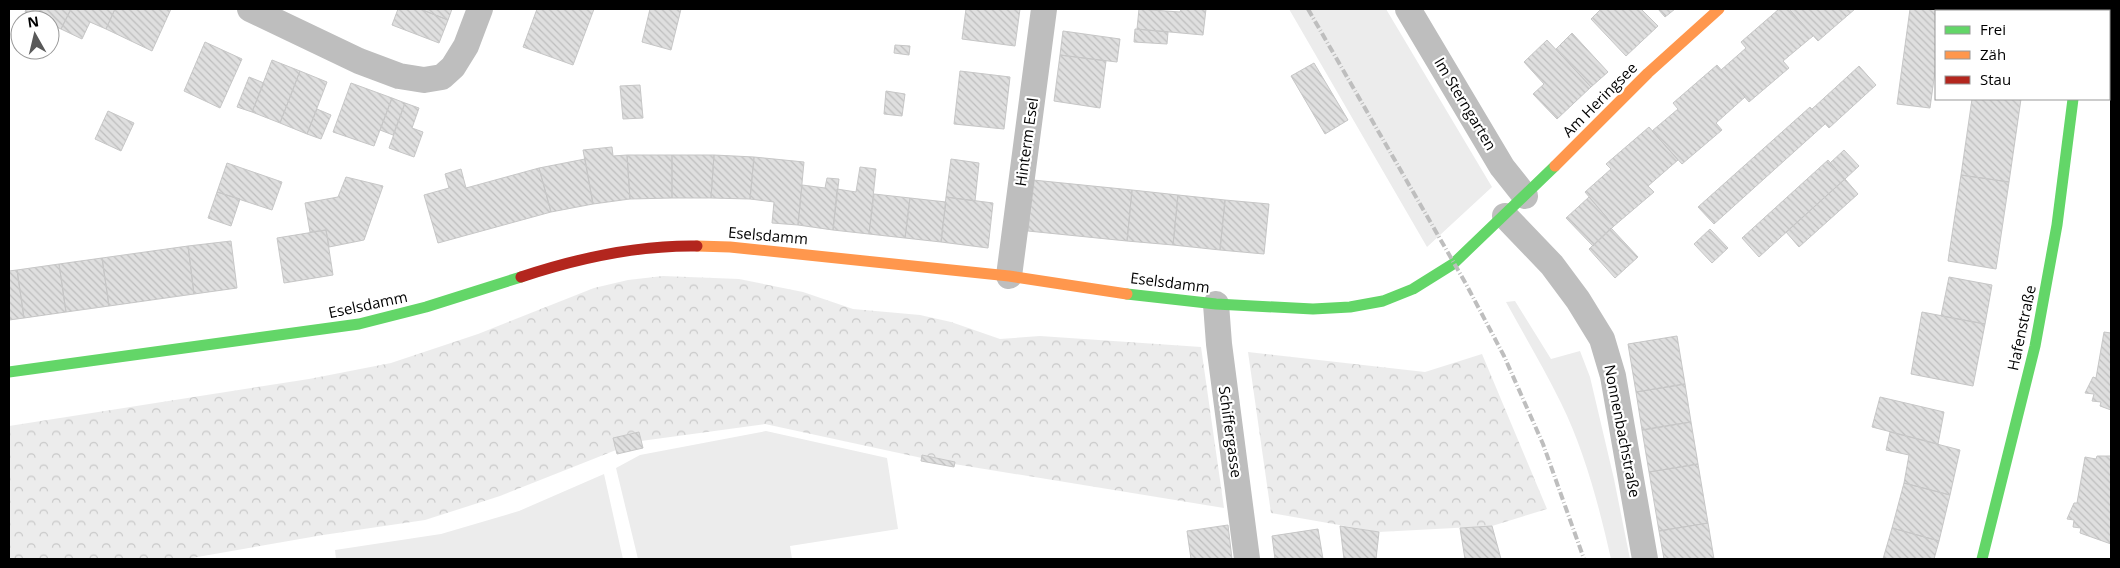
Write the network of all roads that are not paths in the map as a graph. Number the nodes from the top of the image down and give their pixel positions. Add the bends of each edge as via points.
1 (250, 9) edge
2 (480, 9) edge
3 (1044, 9) edge
4 (1408, 9) edge
5 (1719, 9) edge
6 (2073, 100) edge
7 (1526, 196) junction
8 (1505, 216) junction
9 (1009, 276) junction
10 (1216, 304) junction
11 (9, 372) edge
12 (1247, 559) edge
13 (1645, 559) edge
14 (1982, 559) edge

1 - 2 street via 359,61 399,76 424,80 442,77 453,67 466,46
3 - 9 street, Hinterm Esel
4 - 7 street, Im Sterngarten via 1502,167
5 - 7 street, Am Heringsee via 1648,73
6 - 14 street, Hafenstraße via 2057,225 2035,346
7 - 8 street, Am Heringsee
8 - 10 street, Eselsdamm via 1454,264 1413,289 1382,301 1313,309
8 - 13 street, Nonnenbachstraße via 1552,265 1602,339 1613,376
9 - 10 street, Eselsdamm
9 - 11 street, Eselsdamm via 730,246 670,246 608,253 558,265 426,307 359,324
10 - 12 street, Schiffergasse

